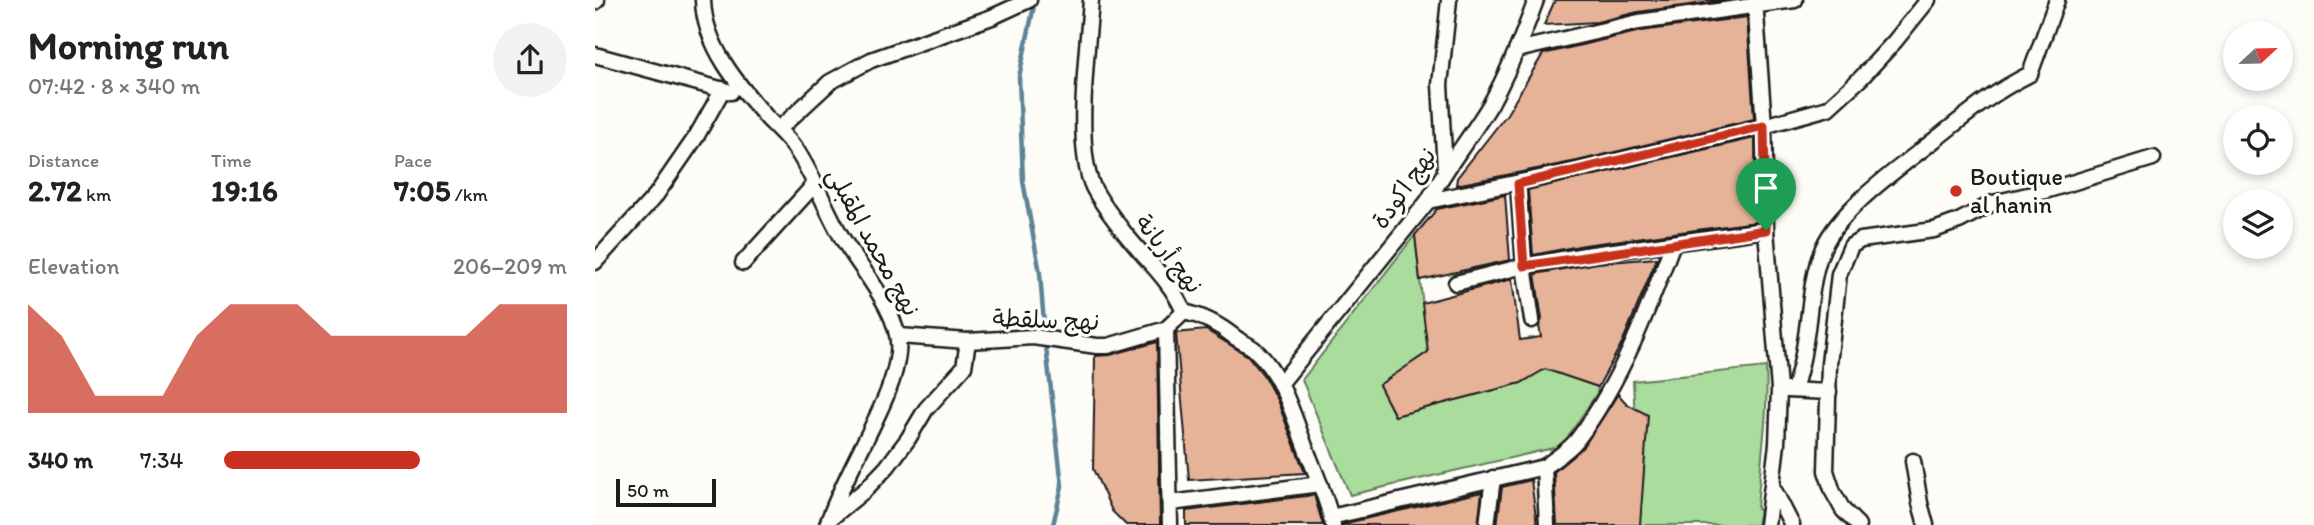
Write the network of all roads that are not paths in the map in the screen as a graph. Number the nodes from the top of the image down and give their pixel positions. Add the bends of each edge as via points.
1 (703, 0) edge
2 (1030, 0) edge
3 (1091, 0) edge
4 (1450, 0) edge
5 (1536, 0) edge
6 (1795, 0) edge
7 (1928, 0) edge
8 (2057, 0) edge
9 (1756, 3) edge
10 (1517, 50) junction
11 (595, 55) edge
12 (723, 89) junction
13 (750, 97) junction
14 (1764, 126) junction
15 (779, 129) junction
16 (2153, 158) dead end
17 (1445, 169) junction
18 (1518, 184) junction
19 (814, 185) junction
20 (1428, 201) junction
21 (1766, 230) junction
22 (1674, 243) junction
23 (595, 262) edge
24 (743, 262) dead end
25 (1524, 266) junction
26 (1456, 284) dead end
27 (1184, 312) junction
28 (1532, 320) dead end
29 (1166, 329) junction
30 (899, 336) junction
31 (968, 341) junction
32 (1280, 384) junction
33 (1786, 390) junction
34 (1829, 392) junction
35 (1913, 461) dead end
36 (1544, 467) junction
37 (1493, 478) junction
38 (1320, 484) junction
39 (1773, 487) junction
40 (1171, 503) junction
41 (1332, 521) edge
42 (828, 522) edge
43 (1170, 525) edge
44 (1487, 525) edge
45 (1547, 525) edge
46 (1766, 525) edge
47 (1792, 525) edge
48 (1858, 525) edge
49 (1926, 525) edge

1 - 13 street, نهج محمد المقبلي via 717,49
2 - 15 street via 871,60 830,82
3 - 27 street, نهج أريانة via 1084,96 1090,179 1122,230 1178,297
4 - 17 street via 1440,85
5 - 10 street, نهج اكودة
6 - 9 street
7 - 14 street via 1861,78 1828,108
8 - 33 street via 2030,74 1977,104 1857,204 1831,233 1822,250 1809,304 1804,349
9 - 10 street via 1639,22
9 - 14 street
10 - 17 street, نهج اكودة via 1473,132
11 - 12 street
12 - 13 street
12 - 23 street via 656,195
13 - 15 street, نهج محمد المقبلي
14 - 18 street
14 - 21 street
15 - 19 street, نهج محمد المقبلي
16 - 34 street via 1993,203 1934,230 1861,240 1851,246 1839,274
17 - 20 street, نهج اكودة
18 - 20 street
18 - 25 street
19 - 24 street
19 - 30 street, نهج محمد المقبلي
20 - 32 street, نهج اكودة
21 - 22 street
21 - 33 street
22 - 25 street
22 - 36 street via 1615,377 1576,441
25 - 26 street
25 - 28 street
27 - 29 street, نهج سلقطة
27 - 32 street, نهج أريانة via 1222,327 1252,347
29 - 31 street, نهج سلقطة via 1108,346 1033,337
29 - 40 street
30 - 31 street, نهج سلقطة
30 - 42 street, نهج محمد المقبلي via 886,395
31 - 42 street via 964,368 926,409 887,467
32 - 38 street, نهج أريانة
33 - 34 street
33 - 39 street
34 - 48 street via 1826,471 1838,501
35 - 49 street
36 - 37 street
36 - 45 street
37 - 41 street
37 - 44 street
38 - 40 street
38 - 41 street, نهج أريانة
39 - 46 street
39 - 47 street
40 - 43 street

